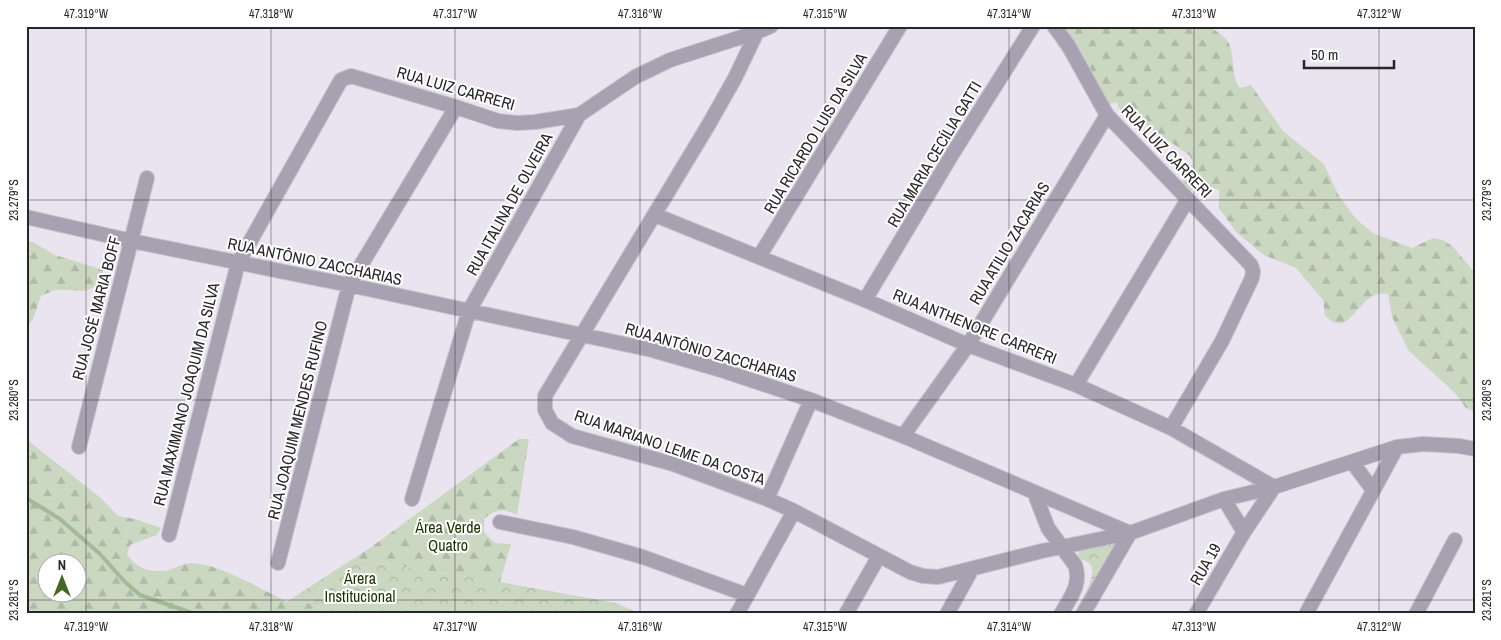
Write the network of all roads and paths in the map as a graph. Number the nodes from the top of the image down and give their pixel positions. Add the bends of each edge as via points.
1 (771, 26) edge
2 (900, 26) edge
3 (1033, 26) edge
4 (1054, 26) edge
5 (756, 32) junction
6 (338, 83) joint
7 (456, 107) junction
8 (579, 115) junction
9 (1107, 115) junction
10 (147, 178) dead end
11 (1188, 199) junction
12 (655, 215) junction
13 (26, 217) edge
14 (132, 241) junction
15 (759, 257) junction
16 (238, 263) junction
17 (349, 285) junction
18 (865, 300) junction
19 (469, 311) junction
20 (582, 335) junction
21 (968, 345) junction
22 (1076, 385) junction
23 (811, 400) junction
24 (1171, 428) junction
25 (903, 436) junction
26 (79, 446) dead end
27 (1397, 447) junction
28 (1475, 450) edge
29 (1352, 462) junction
30 (1274, 486) junction
31 (1373, 490) junction
32 (1034, 492) junction
33 (412, 499) dead end
34 (767, 499) junction
35 (1224, 499) junction
36 (794, 511) junction
37 (500, 522) dead end
38 (1244, 532) junction
39 (1130, 533) junction
40 (169, 535) dead end
41 (1455, 540) dead end
42 (1060, 547) junction
43 (878, 556) junction
44 (278, 563) dead end
45 (972, 569) junction
46 (747, 595) junction
47 (737, 614) edge
48 (846, 614) edge
49 (947, 614) edge
50 (1061, 614) edge
51 (1083, 614) edge
52 (1196, 614) edge
53 (1306, 614) edge
54 (1416, 614) edge

1 - 5 street, RUA LUIZ CARRERI
2 - 15 street, RUA RICARDO LUIS DA SILVA
3 - 18 street, RUA MARIA CECÍLIA GATTI
4 - 9 street, RUA LUIZ CARRERI
5 - 8 street, RUA LUIZ CARRERI via 670,60 635,77
5 - 12 street via 714,116
6 - 7 street, RUA LUIZ CARRERI via 351,76
6 - 16 street, RUA MAXIMIANO JOAQUIM DA SILVA
7 - 8 street, RUA LUIZ CARRERI via 498,121 517,123
7 - 17 street, RUA JOAQUIM MENDES RUFINO
8 - 19 street, RUA ITALINA DE OLVEIRA
9 - 11 street, RUA LUIZ CARRERI
9 - 21 street, RUA ATILIO ZACARIAS
10 - 14 street, RUA JOSÉ MARIA BOFF
11 - 22 street
11 - 24 street, RUA LUIZ CARRERI via 1251,265 1253,271 1222,341
12 - 15 street, RUA ANTHENORE CARRERI
12 - 20 street
13 - 14 street, RUA ANTÔNIO ZACCHARIAS
14 - 16 street, RUA ANTÔNIO ZACCHARIAS
14 - 26 street, RUA JOSÉ MARIA BOFF
15 - 18 street, RUA ANTHENORE CARRERI
16 - 17 street, RUA ANTÔNIO ZACCHARIAS
16 - 40 street, RUA MAXIMIANO JOAQUIM DA SILVA
17 - 19 street, RUA ANTÔNIO ZACCHARIAS
17 - 44 street, RUA JOAQUIM MENDES RUFINO
18 - 21 street, RUA ANTHENORE CARRERI
19 - 20 street, RUA ANTÔNIO ZACCHARIAS
19 - 33 street, RUA ITALINA DE OLVEIRA
20 - 23 street, RUA ANTÔNIO ZACCHARIAS via 652,350
20 - 34 street, RUA MARIANO LEME DA COSTA via 545,396 544,410 552,423 572,436 673,464
21 - 22 street, RUA ANTHENORE CARRERI
21 - 25 street, RUA ATILIO ZACARIAS
22 - 24 street, RUA ANTHENORE CARRERI
23 - 25 street, RUA ANTÔNIO ZACCHARIAS
23 - 34 street
24 - 30 street, RUA ANTHENORE CARRERI
25 - 32 street, RUA ANTÔNIO ZACCHARIAS
27 - 28 street via 1423,444
27 - 29 street
27 - 31 street
29 - 30 street
29 - 31 street
30 - 35 street
30 - 38 street, RUA 19
31 - 53 street
32 - 39 street, RUA ANTÔNIO ZACCHARIAS
32 - 42 street via 1048,528
34 - 36 street, RUA MARIANO LEME DA COSTA
35 - 38 street
35 - 39 street
36 - 43 street, RUA MARIANO LEME DA COSTA
36 - 46 street
37 - 46 street via 573,537 643,557
38 - 52 street, RUA 19
39 - 42 street, RUA MARIANO LEME DA COSTA
39 - 51 street
41 - 54 street
42 - 45 street, RUA MARIANO LEME DA COSTA
42 - 50 street via 1075,565 1077,579 1076,588
43 - 45 street, RUA MARIANO LEME DA COSTA via 923,576 938,577
43 - 48 street
45 - 49 street
46 - 47 street

